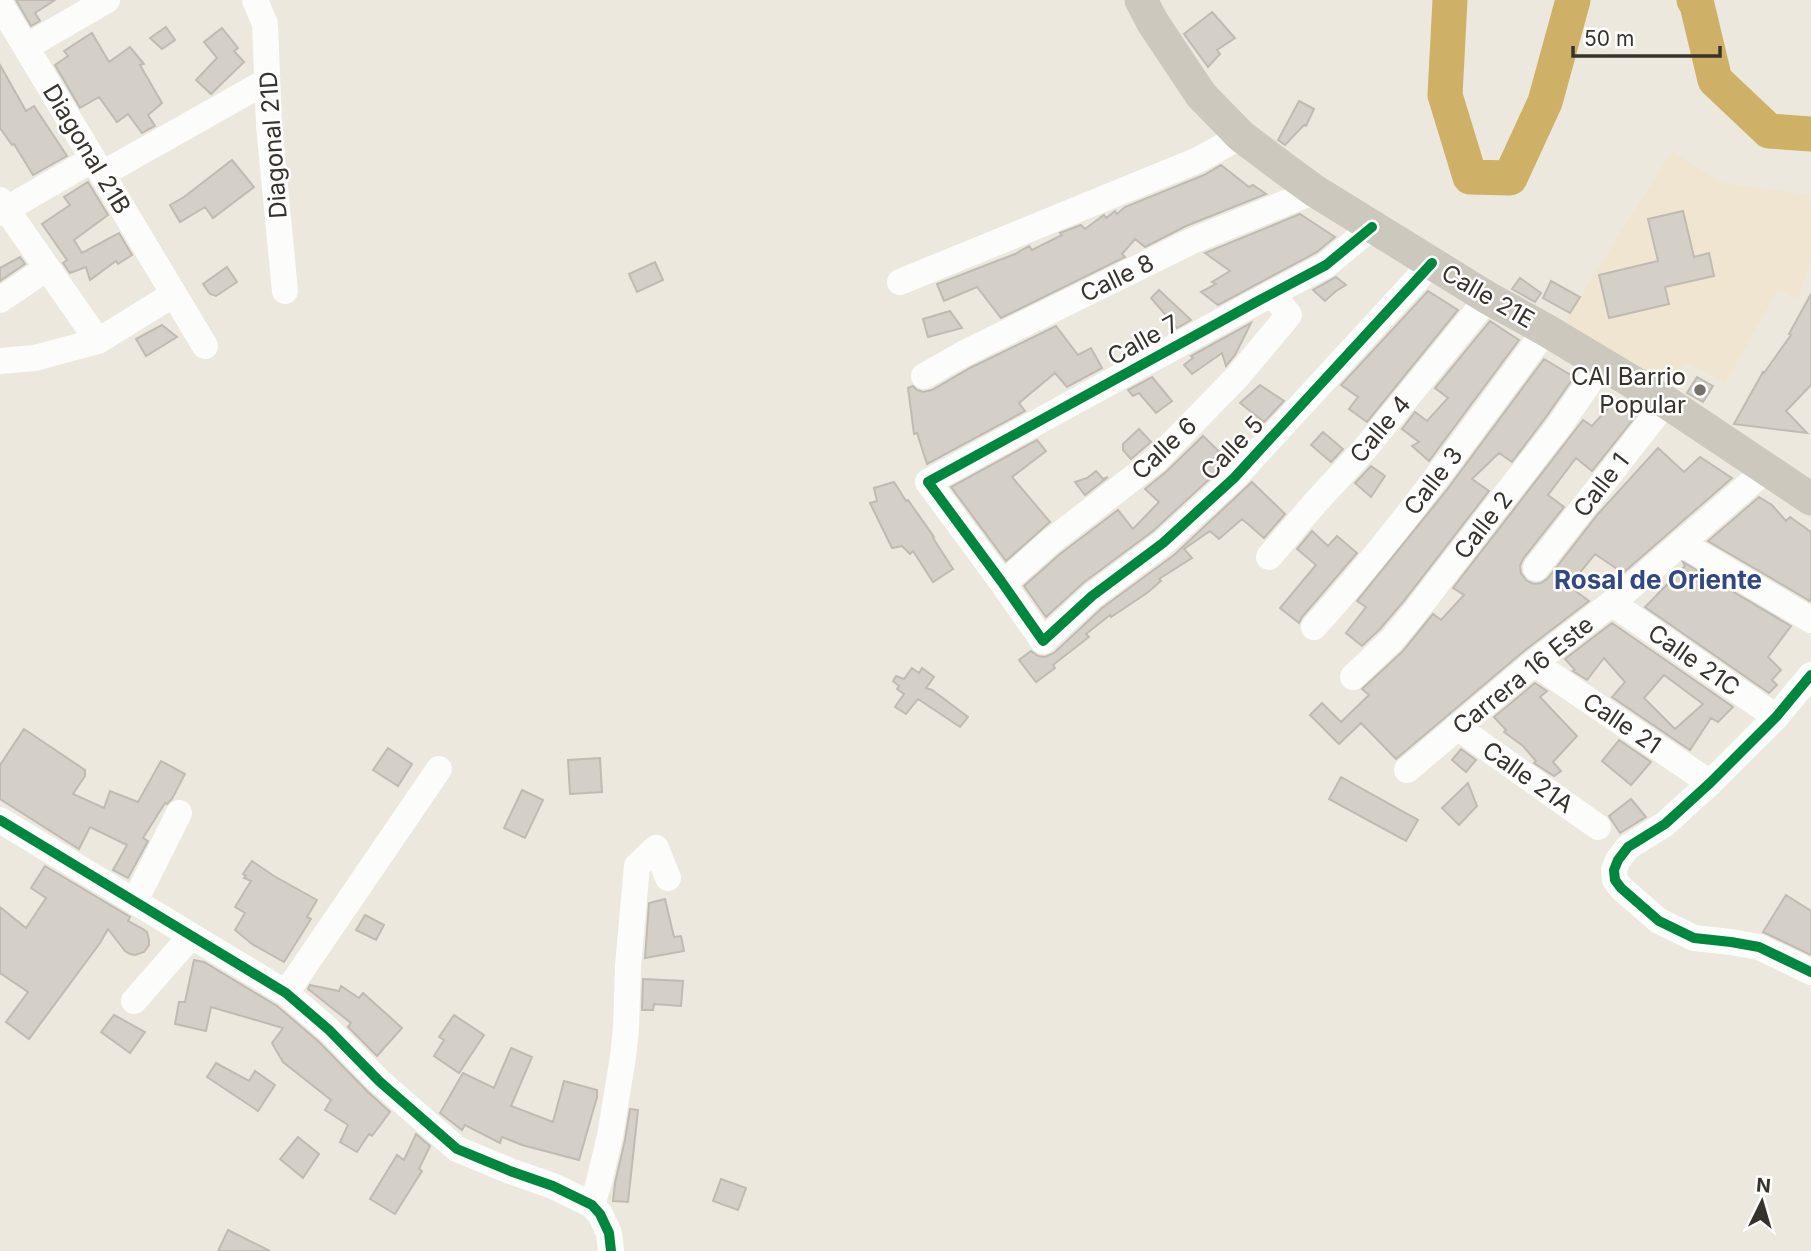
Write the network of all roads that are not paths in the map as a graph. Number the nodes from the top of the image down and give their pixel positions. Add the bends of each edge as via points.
1 (255, 0) edge
2 (1141, 0) edge
3 (99, 2) edge
4 (0, 5) edge
5 (26, 47) junction
6 (267, 81) junction
7 (1241, 136) junction
8 (97, 167) junction
9 (1315, 191) junction
10 (2, 207) edge
11 (1372, 226) junction
12 (1432, 263) junction
13 (47, 268) junction
14 (900, 282) dead end
15 (285, 291) dead end
16 (1272, 293) junction
17 (174, 294) junction
18 (1488, 298) junction
19 (0, 300) edge
20 (1546, 330) junction
21 (98, 341) junction
22 (205, 346) dead end
23 (0, 361) edge
24 (1602, 364) junction
25 (924, 376) dead end
26 (1666, 402) junction
27 (1766, 470) junction
28 (1811, 499) edge
29 (1681, 542) junction
30 (1269, 557) dead end
31 (1536, 568) dead end
32 (1003, 584) junction
33 (1612, 603) junction
34 (1811, 620) edge
35 (1314, 627) dead end
36 (1534, 663) junction
37 (1811, 675) edge
38 (1353, 677) dead end
39 (1776, 717) junction
40 (1457, 727) junction
41 (439, 769) dead end
42 (1407, 770) dead end
43 (1710, 783) junction
44 (179, 813) dead end
45 (0, 820) edge
46 (1598, 827) dead end
47 (668, 878) dead end
48 (135, 901) junction
49 (191, 936) junction
50 (1811, 972) edge
51 (286, 993) junction
52 (134, 1001) dead end
53 (592, 1205) junction
54 (611, 1251) edge

1 - 6 street, Diagonal 21D via 265,24
2 - 7 main road, Calle 21E via 1201,95
3 - 5 street
4 - 5 street, Diagonal 21B
5 - 8 street, Diagonal 21B
6 - 8 street
6 - 15 street, Diagonal 21D
7 - 9 main road, Calle 21E
7 - 14 street via 1198,160
8 - 10 street
8 - 17 street, Diagonal 21B
9 - 11 main road, Calle 21E
9 - 25 street, Calle 8 via 1192,242
10 - 13 street
11 - 12 main road, Calle 21E
11 - 16 street, Calle 7 via 1326,265
12 - 18 main road, Calle 21E
12 - 32 street, Calle 5 via 1234,478 1043,641
13 - 19 street
13 - 21 street
16 - 32 street, Calle 6 via 1289,315 1238,376 1156,460
16 - 32 street, Calle 7 via 928,482
17 - 21 street
17 - 22 street, Diagonal 21B
18 - 20 main road, Calle 21E
18 - 30 street, Calle 4
20 - 24 main road, Calle 21E
20 - 35 street, Calle 3 via 1360,576
21 - 23 street via 35,358
24 - 26 main road, Calle 21E
24 - 38 street, Calle 2 via 1415,612
26 - 27 main road, Calle 21E
26 - 31 street, Calle 1
27 - 28 main road, Calle 21E
27 - 29 street, Carrera 16 Este
29 - 33 street, Carrera 16 Este
29 - 34 street
33 - 36 street, Carrera 16 Este
33 - 39 street, Calle 21C
36 - 40 street, Carrera 16 Este
36 - 43 street, Calle 21
37 - 39 street
39 - 43 street
40 - 42 street, Carrera 16 Este
40 - 46 street, Calle 21A
41 - 51 street
43 - 50 street via 1665,824 1628,847 1614,870 1615,880 1659,921 1694,938 1759,947
44 - 48 street
45 - 48 street
47 - 53 street via 656,848 637,866 623,1057
48 - 49 street
49 - 51 street
49 - 52 street
51 - 53 street via 457,1149
53 - 54 street via 609,1233

